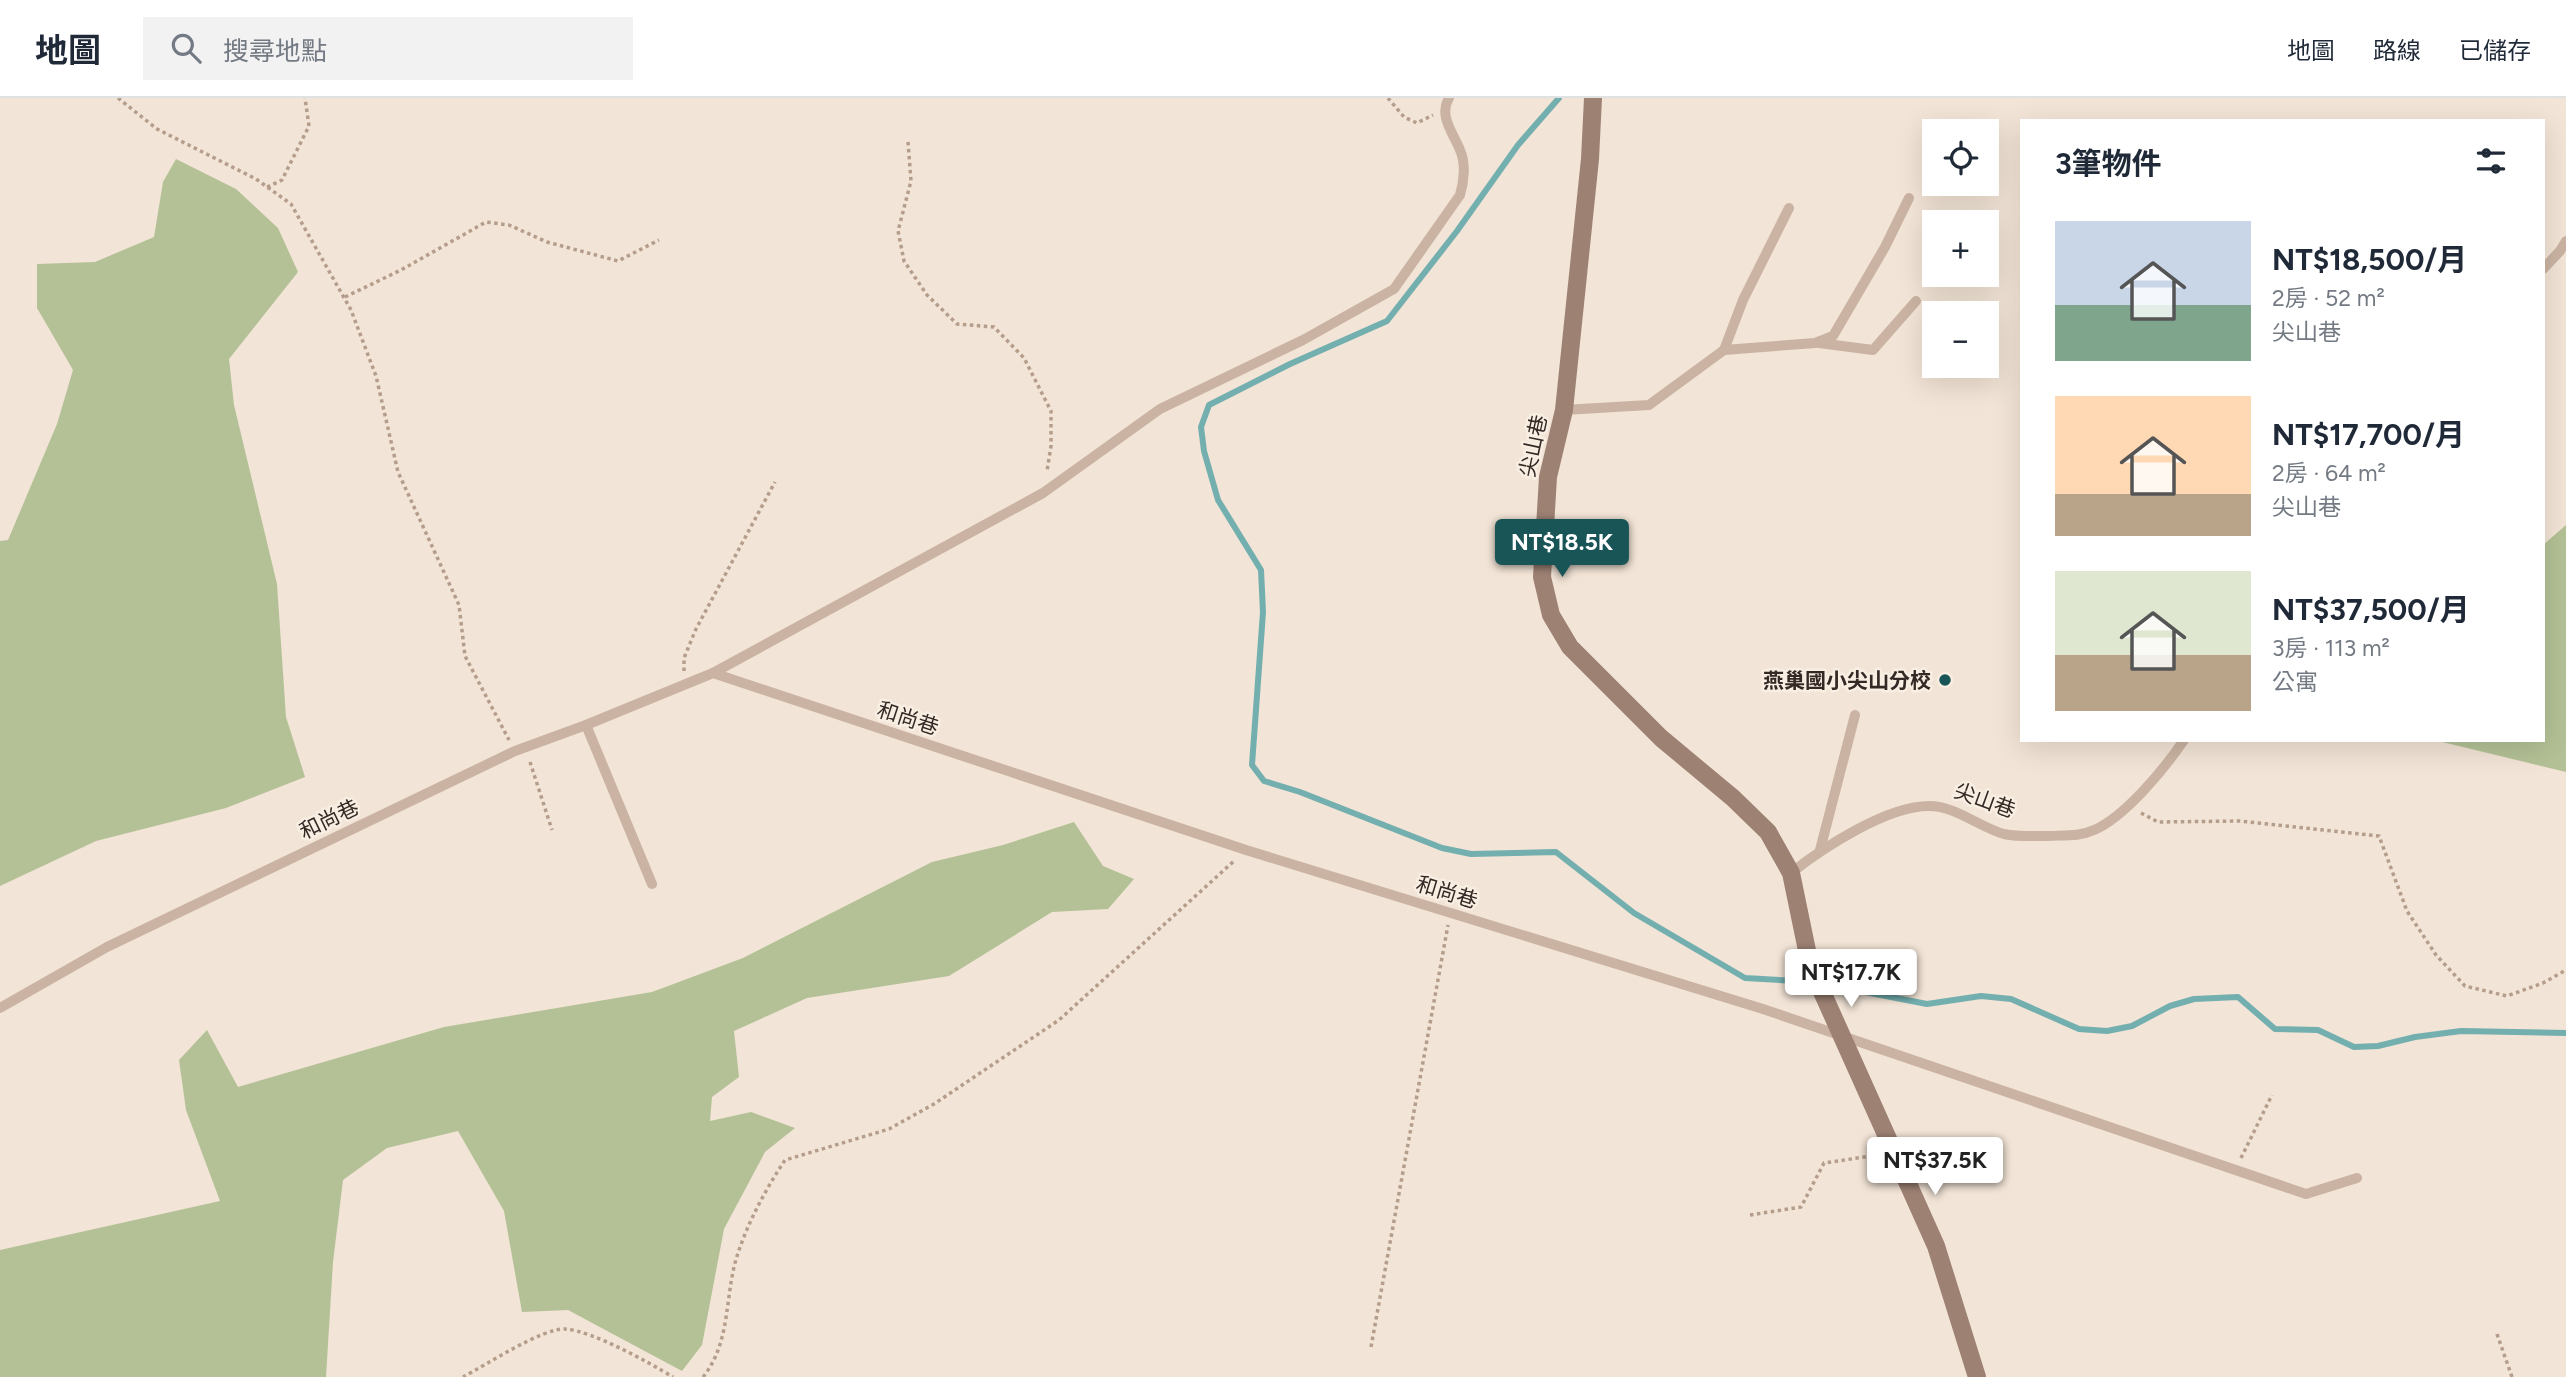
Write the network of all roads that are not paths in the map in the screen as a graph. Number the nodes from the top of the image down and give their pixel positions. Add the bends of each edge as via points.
1 (1449, 98) edge
2 (1593, 98) edge
3 (1909, 198) dead end
4 (1789, 208) dead end
5 (2566, 241) edge
6 (2545, 267) edge
7 (1916, 301) dead end
8 (1815, 342) junction
9 (1724, 349) junction
10 (1564, 410) junction
11 (713, 673) junction
12 (1854, 715) dead end
13 (586, 725) junction
14 (2182, 742) edge
15 (1820, 850) junction
16 (1791, 873) junction
17 (652, 884) dead end
18 (0, 1008) edge
19 (1842, 1037) junction
20 (2357, 1178) dead end
21 (1977, 1377) edge

1 - 11 lane via 1445,111 1461,152 1464,181 1460,195 1394,289 1303,340 1160,409 1043,493
2 - 10 street, 尖山巷
3 - 8 lane via 1833,336
4 - 9 lane
5 - 6 lane
7 - 8 lane via 1873,350
8 - 9 lane
9 - 10 lane via 1648,405
10 - 16 street, 尖山巷 via 1548,477 1542,577 1551,615 1570,647 1661,738 1768,832
11 - 13 lane, 和尚巷
11 - 19 lane, 和尚巷 via 1246,850
12 - 15 lane
13 - 17 lane
13 - 18 lane, 和尚巷 via 520,749 107,947
14 - 15 lane, 尖山巷 via 2146,789 2096,830 2078,835 2015,836 1931,806 1887,816
15 - 16 lane, 尖山巷
16 - 19 street, 尖山巷 via 1812,970
19 - 20 lane, 和尚巷 via 2306,1194
19 - 21 street, 尖山巷 via 1936,1246

